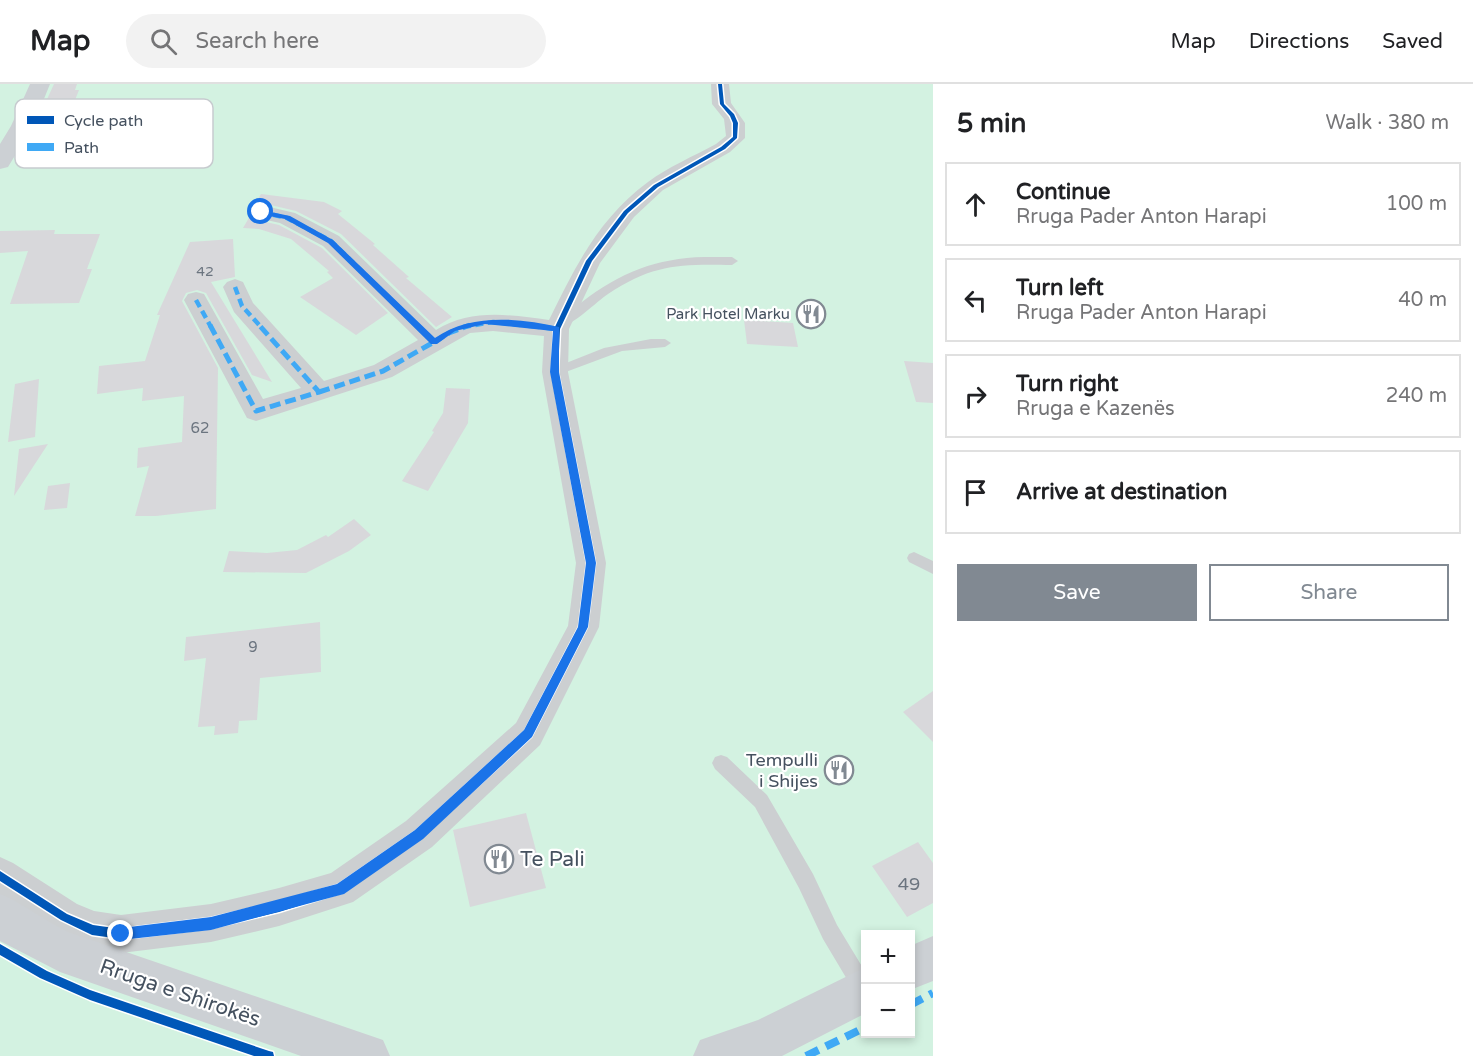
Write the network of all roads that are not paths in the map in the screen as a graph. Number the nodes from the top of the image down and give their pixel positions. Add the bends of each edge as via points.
1 (40, 84) edge
2 (720, 84) edge
3 (34, 99) edge
4 (15, 137) edge
5 (0, 162) edge
6 (261, 212) dead end
7 (732, 261) dead end
8 (235, 286) dead end
9 (196, 300) dead end
10 (557, 328) junction
11 (434, 342) junction
12 (665, 343) dead end
13 (555, 372) junction
14 (319, 392) junction
15 (914, 558) dead end
16 (933, 568) edge
17 (721, 763) dead end
18 (0, 876) edge
19 (0, 915) edge
20 (933, 958) edge
21 (915, 967) edge
22 (862, 984) edge
23 (861, 991) edge
24 (367, 1056) edge
25 (716, 1056) edge

1 - 3 main road
2 - 10 street via 722,104 738,126 735,138 656,186 626,212 589,261
4 - 5 main road
6 - 11 street via 287,218 331,241
7 - 10 lane via 674,262 628,276
8 - 14 street via 242,306
9 - 14 street via 256,411
10 - 11 street via 485,322 452,329
10 - 13 street
11 - 14 street via 383,371
12 - 13 lane via 616,348
13 - 18 street via 591,563 583,627 528,734 419,834 340,889 234,918 168,930 121,934 92,930
15 - 16 lane
17 - 22 lane via 761,801
19 - 24 main road, Rruga e Shirokës via 60,951
20 - 21 main road
23 - 25 main road via 766,1040

